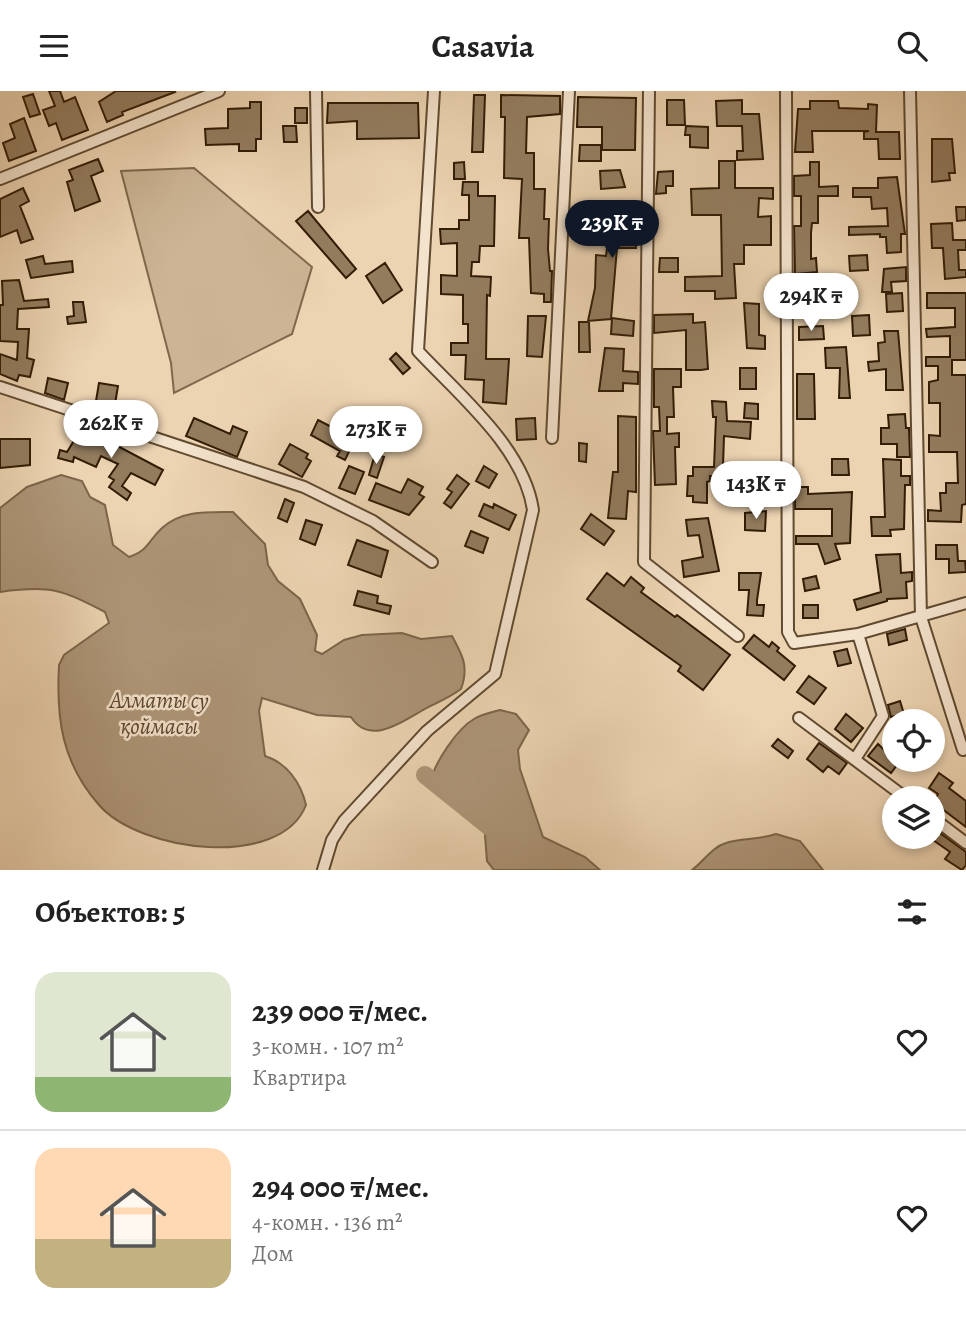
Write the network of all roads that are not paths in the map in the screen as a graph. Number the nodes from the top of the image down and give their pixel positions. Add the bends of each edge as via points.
1 (219, 91) edge
2 (316, 91) edge
3 (435, 91) edge
4 (569, 91) edge
5 (649, 91) edge
6 (786, 91) edge
7 (910, 91) edge
8 (0, 179) edge
9 (318, 207) dead end
10 (0, 387) edge
11 (552, 438) dead end
12 (432, 562) dead end
13 (966, 603) edge
14 (921, 617) junction
15 (858, 634) junction
16 (738, 636) dead end
17 (799, 717) dead end
18 (963, 750) dead end
19 (855, 759) junction
20 (890, 786) edge
21 (945, 827) edge
22 (966, 843) edge
23 (323, 870) edge

1 - 8 street
2 - 9 street
3 - 23 street via 418,351 512,454 530,485 533,510 495,674 427,731 344,821 332,840
4 - 11 street
5 - 16 street via 644,562
6 - 15 street via 788,632 794,643
7 - 14 street
10 - 12 street via 304,487 373,521
13 - 14 street
14 - 15 street
14 - 18 street
15 - 19 street via 883,716
17 - 19 street
19 - 20 street
21 - 22 street

